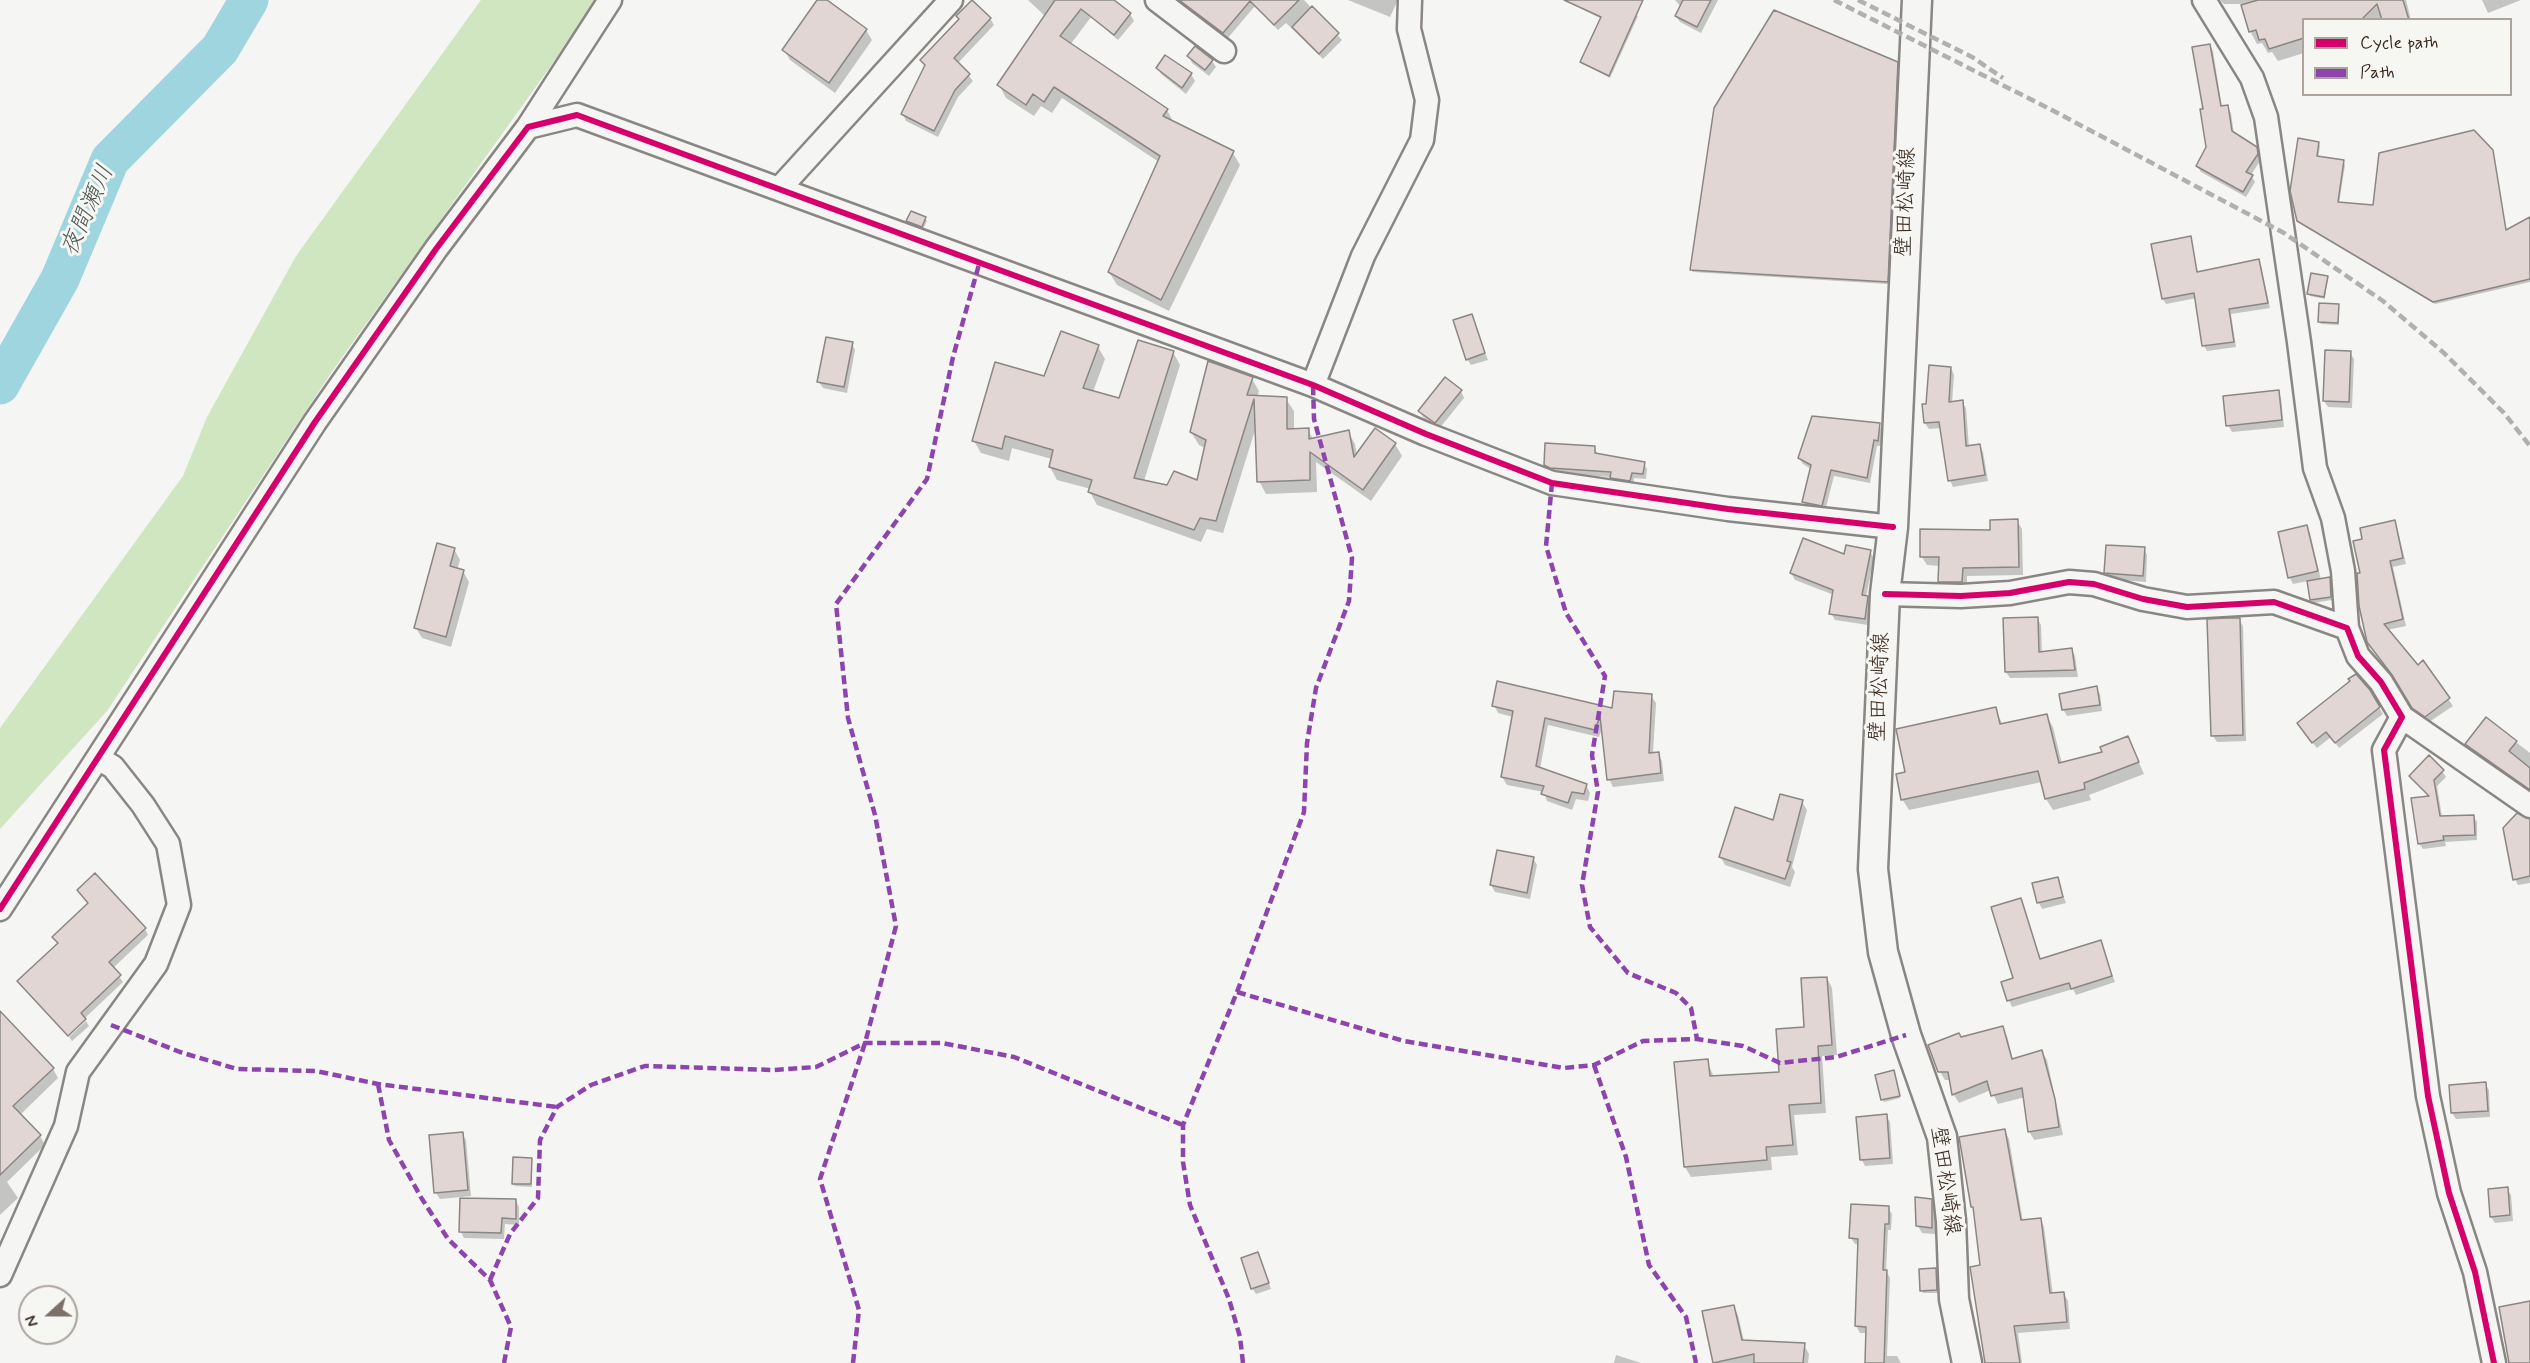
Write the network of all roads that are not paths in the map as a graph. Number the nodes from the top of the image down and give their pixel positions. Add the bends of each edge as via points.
1 (610, 0) edge
2 (951, 0) edge
3 (1157, 0) edge
4 (1410, 0) edge
5 (1917, 0) edge
6 (2204, 0) edge
7 (1224, 51) dead end
8 (528, 127) junction
9 (779, 189) junction
10 (1312, 385) junction
11 (1893, 527) junction
12 (1885, 594) junction
13 (2347, 628) junction
14 (2402, 717) junction
15 (98, 758) junction
16 (2530, 806) edge
17 (0, 909) edge
18 (0, 1275) edge
19 (1967, 1363) edge
20 (2494, 1363) edge

1 - 8 street
2 - 9 street
3 - 7 street
4 - 10 street via 1409,29 1427,99 1422,140 1362,256
5 - 11 main road, 壁田松崎線
6 - 13 street via 2252,78 2266,117 2315,468 2333,518 2343,571
8 - 9 street via 577,115
8 - 15 street via 435,249 315,422
9 - 10 street
10 - 11 street via 1552,483 1728,509
11 - 12 main road, 壁田松崎線
12 - 13 street via 2010,593 2068,582 2094,584 2187,607 2274,602
12 - 19 main road, 壁田松崎線 via 1874,869 1883,952 1906,1035 1942,1137 1954,1299
13 - 14 street via 2358,656 2381,682
14 - 16 street
14 - 20 street via 2384,750 2428,1096 2449,1193 2475,1272
15 - 17 street
15 - 18 street via 113,767 144,805 168,844 179,905 156,964 78,1072 66,1126

